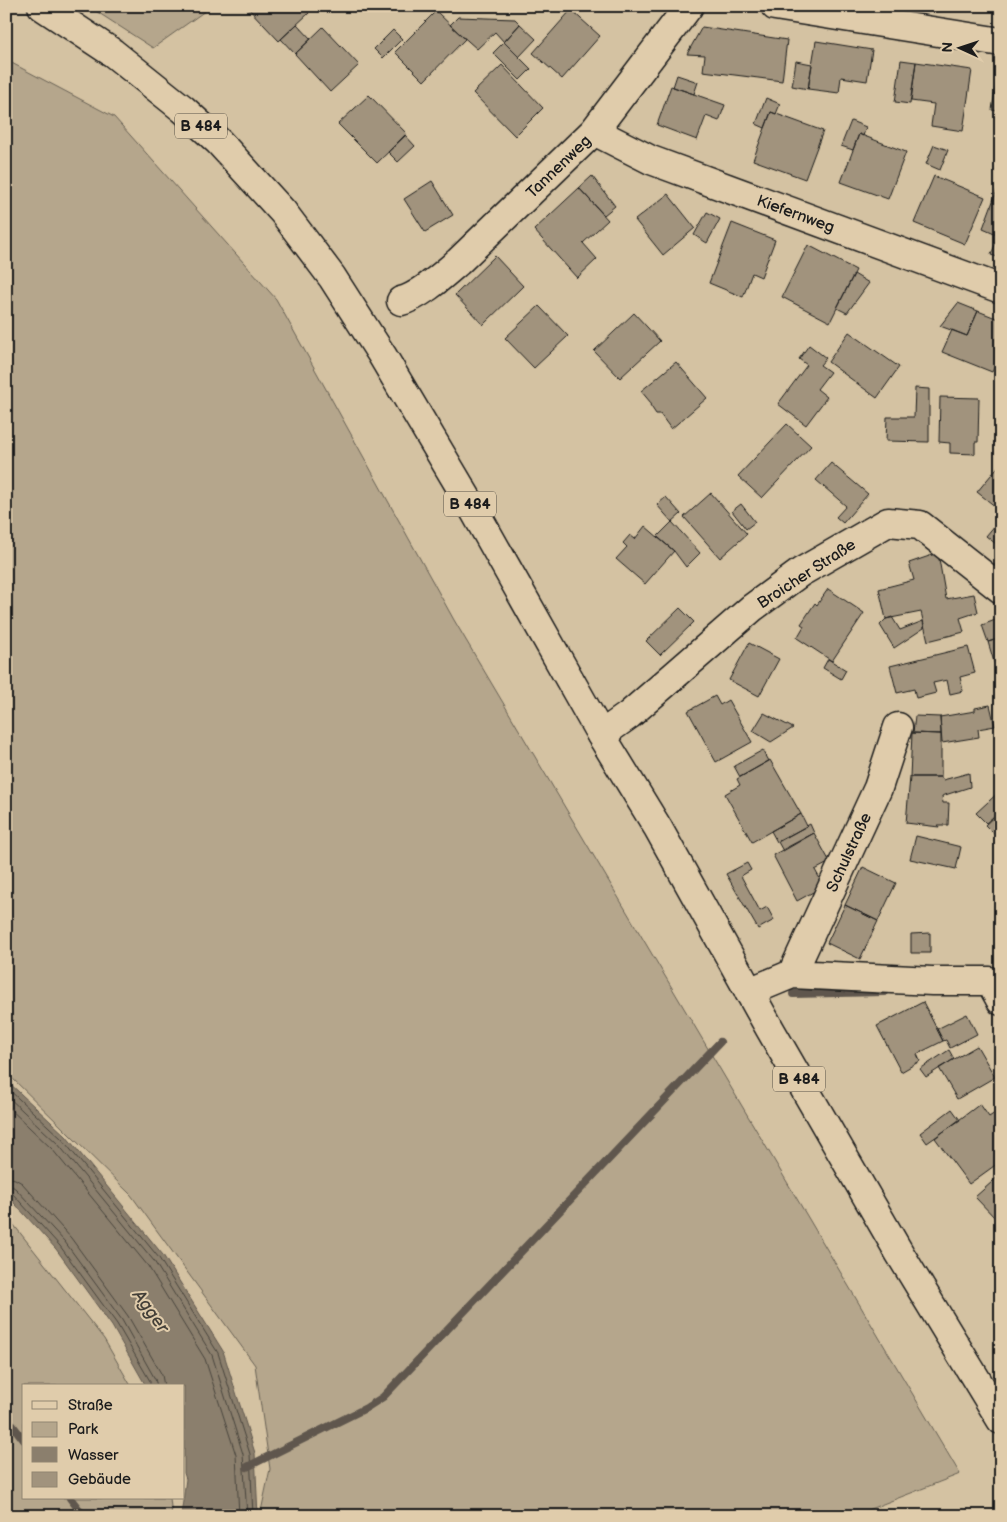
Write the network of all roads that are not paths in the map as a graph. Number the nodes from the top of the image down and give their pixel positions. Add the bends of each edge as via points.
1 (42, 6) edge
2 (689, 6) edge
3 (775, 6) edge
4 (1001, 42) edge
5 (594, 130) junction
6 (1001, 289) edge
7 (402, 301) dead end
8 (1001, 589) edge
9 (898, 727) dead end
10 (601, 735) junction
11 (792, 974) junction
12 (749, 992) junction
13 (1001, 1001) edge
14 (1001, 1420) edge

1 - 10 street, B 484 via 113,53 183,109 289,219 332,277 382,355
2 - 5 street, Tannenweg
3 - 4 street
5 - 6 street, Kiefernweg via 651,160
5 - 7 street, Tannenweg via 458,262 424,289
8 - 10 street, Broicher Straße via 920,525 888,522 801,572 752,608 629,715
9 - 11 street, Schulstraße via 878,788
10 - 12 street, B 484 via 658,828
11 - 12 street
11 - 13 street via 990,981
12 - 14 street, B 484 via 900,1254

